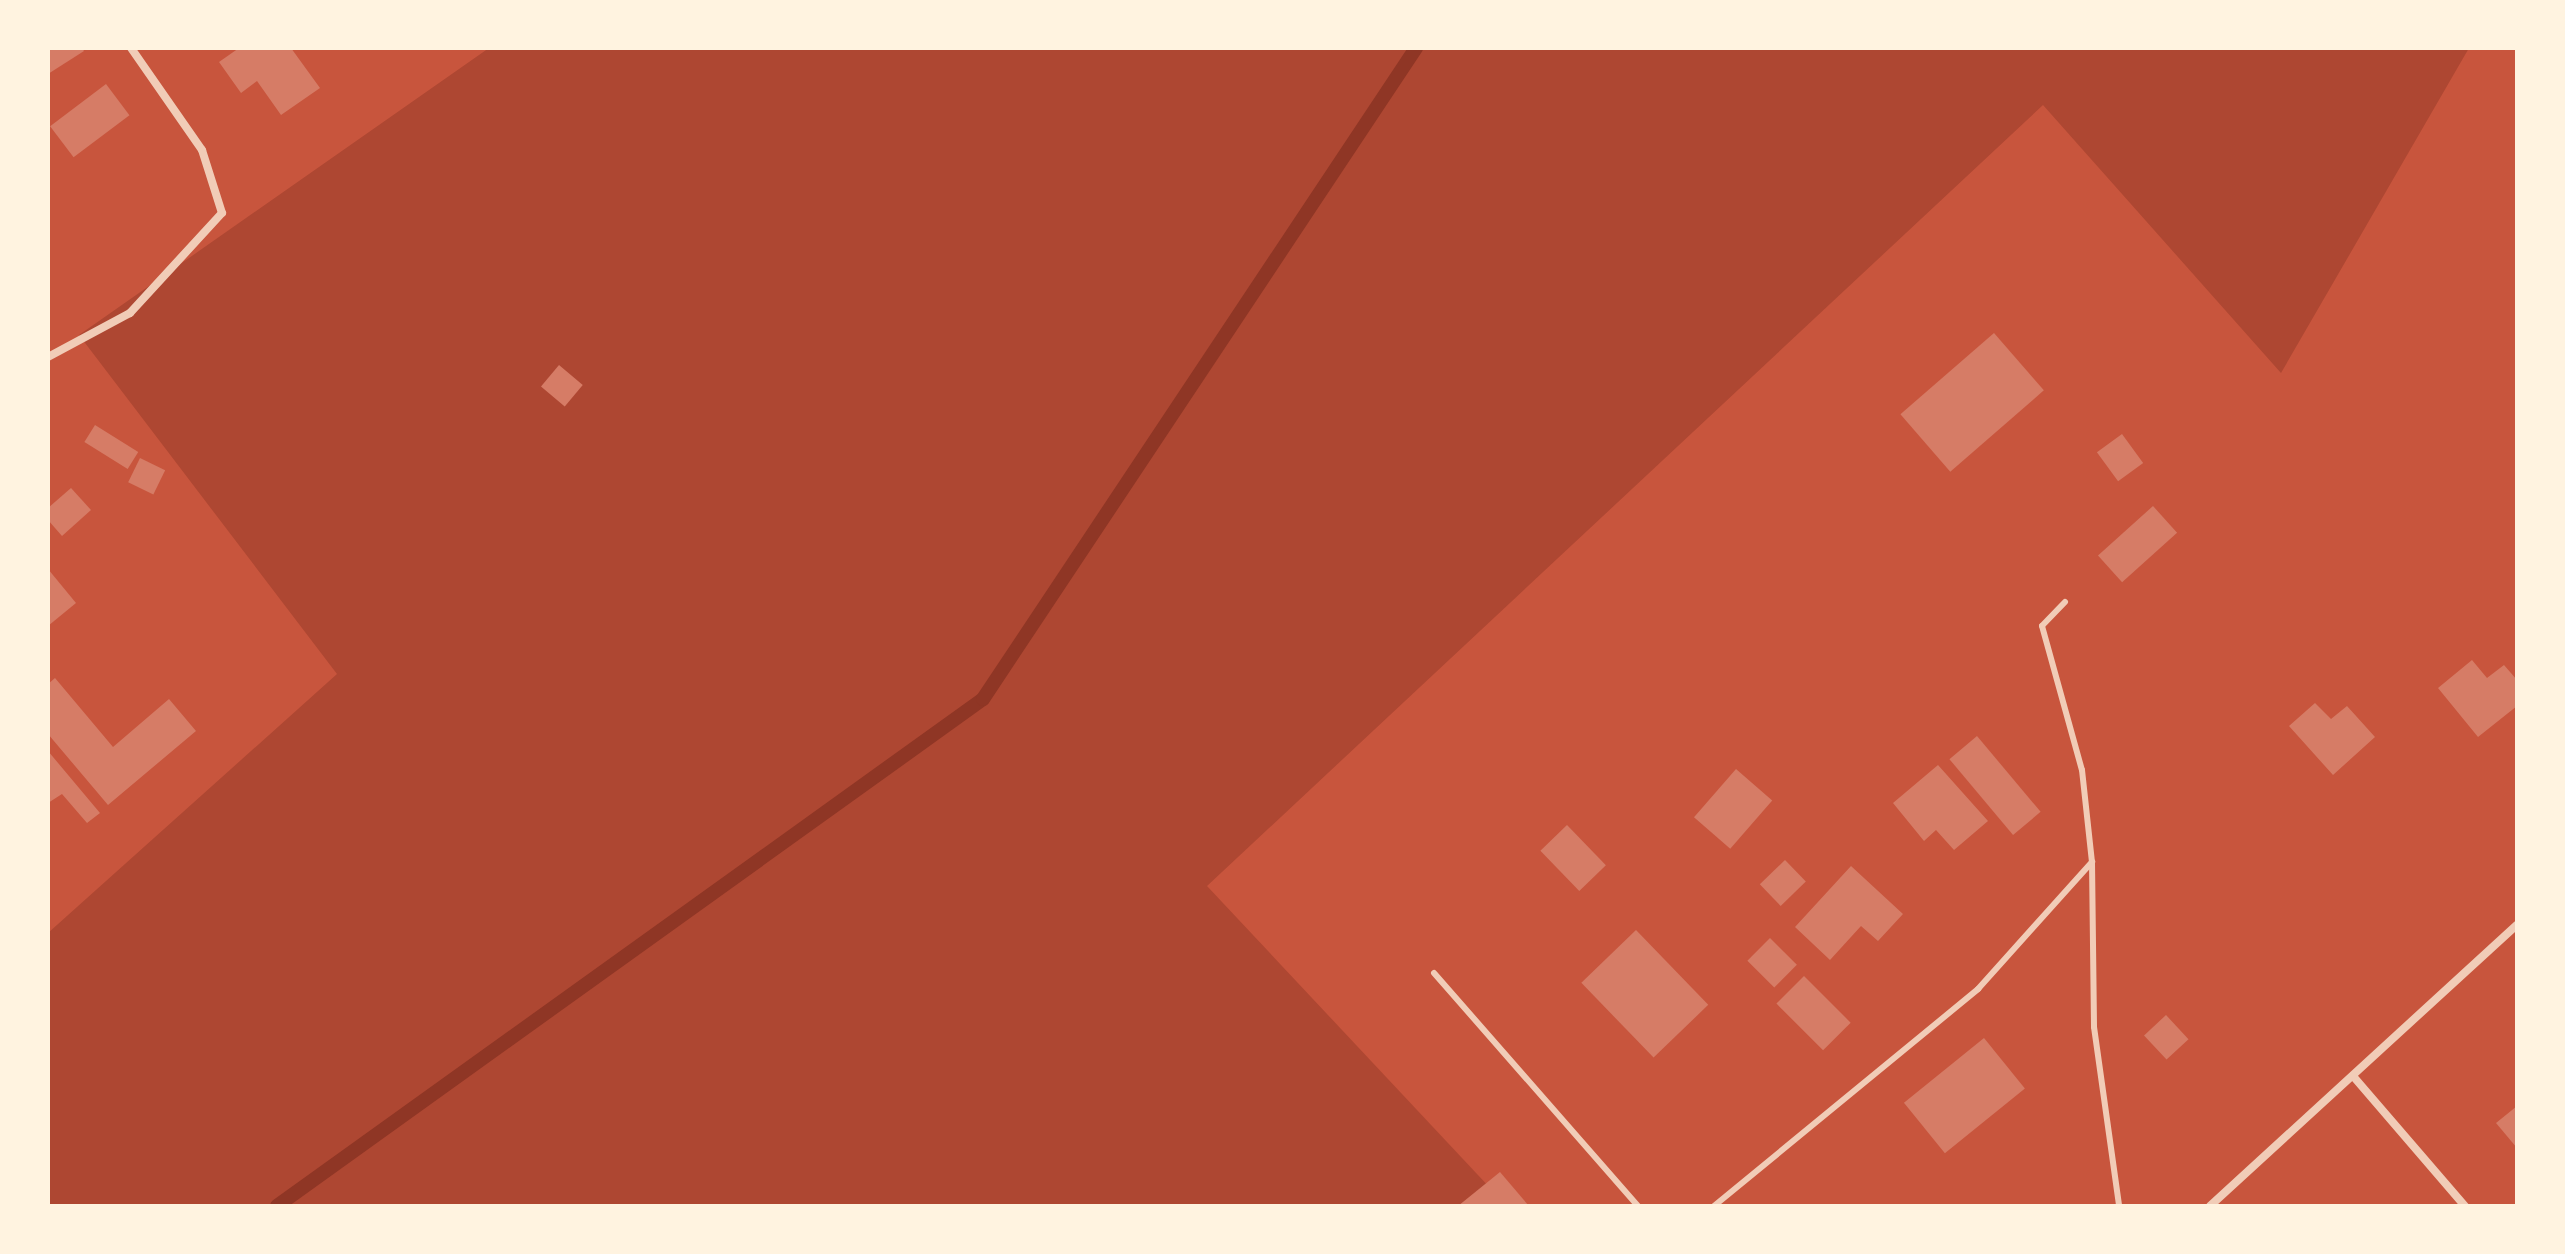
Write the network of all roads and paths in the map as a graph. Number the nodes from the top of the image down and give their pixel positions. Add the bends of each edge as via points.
1 (131, 48) edge
2 (48, 357) edge
3 (2065, 602) dead end
4 (2092, 862) junction
5 (2517, 925) edge
6 (1434, 973) dead end
7 (2353, 1076) junction
8 (1638, 1206) edge
9 (1714, 1206) edge
10 (2119, 1206) edge
11 (2210, 1206) edge
12 (2465, 1206) edge

1 - 2 street via 202,150 222,213 130,313
3 - 4 lane via 2042,626 2082,770
4 - 9 lane via 1978,989
4 - 10 lane via 2094,1027
5 - 7 street
6 - 8 lane
7 - 11 street
7 - 12 street

